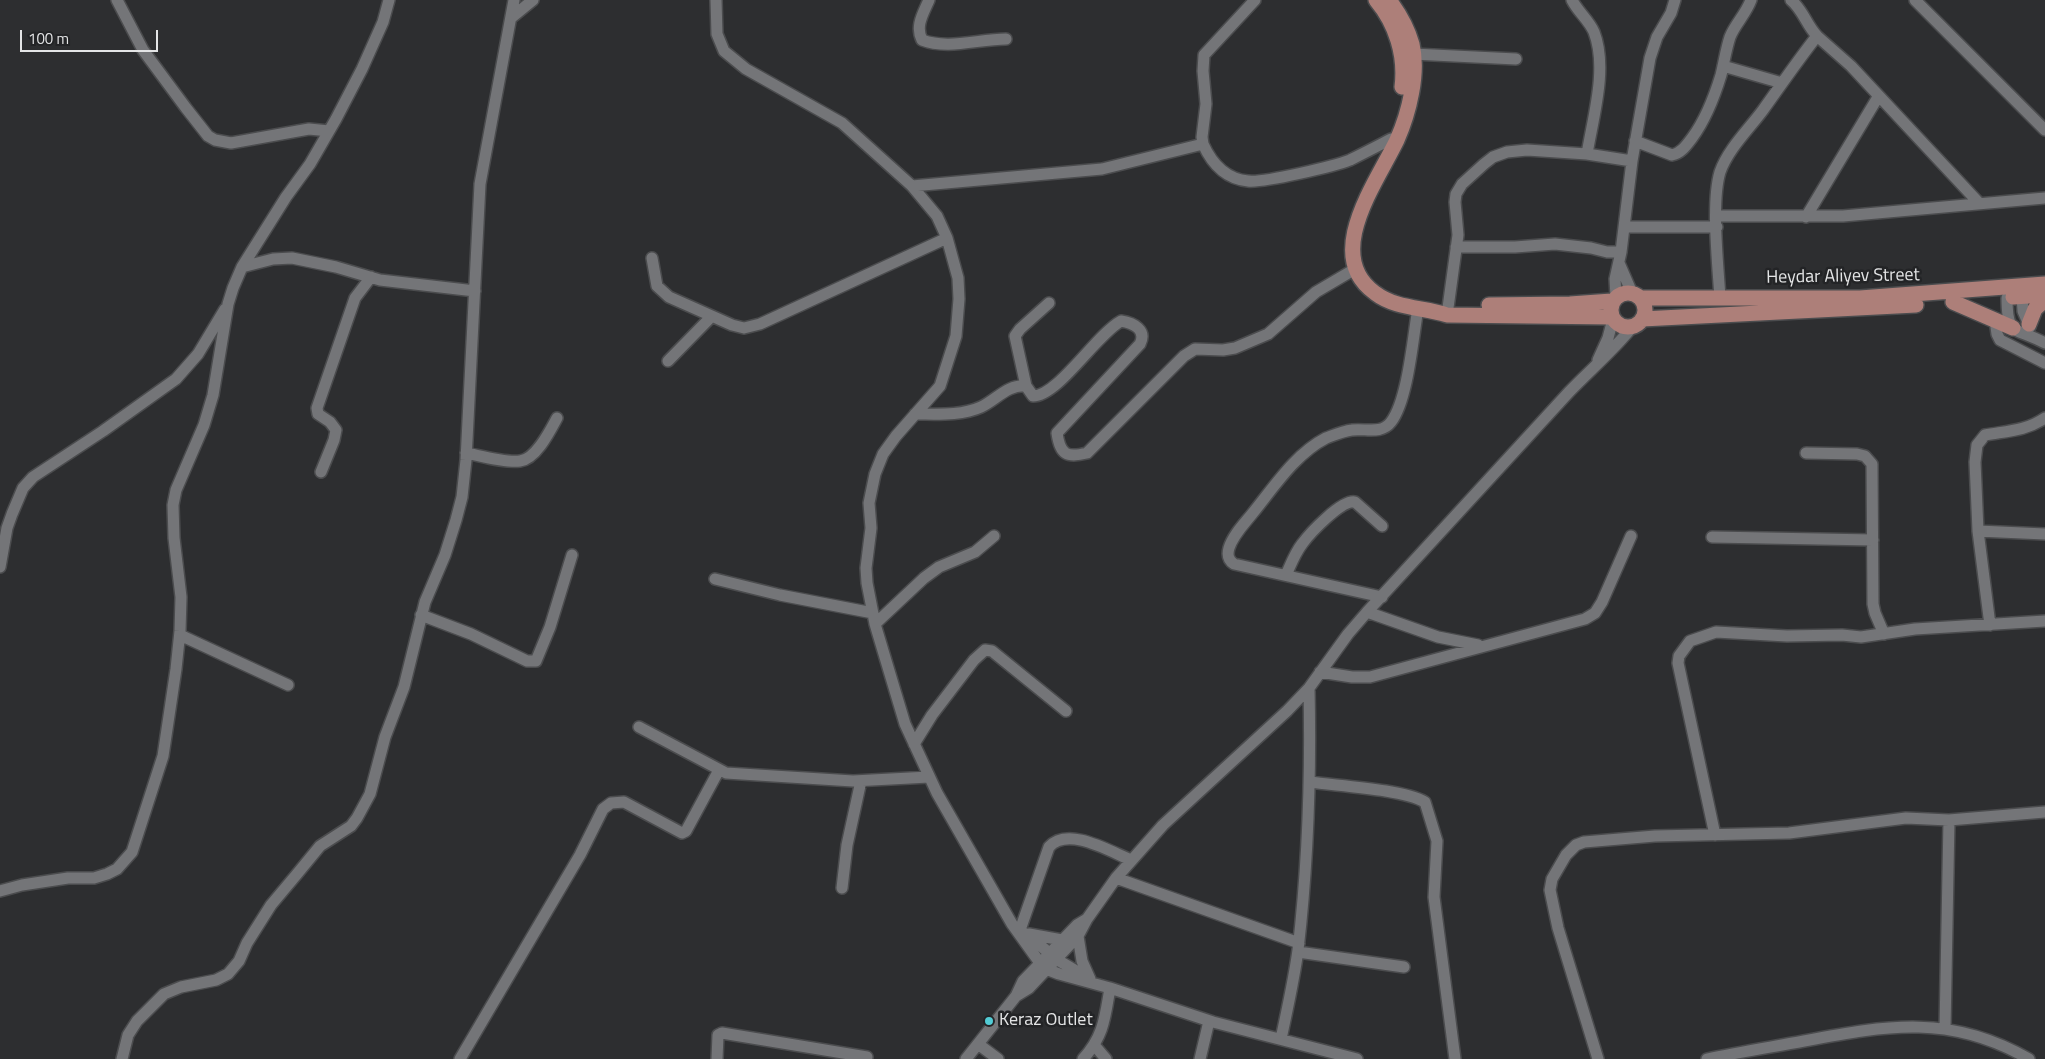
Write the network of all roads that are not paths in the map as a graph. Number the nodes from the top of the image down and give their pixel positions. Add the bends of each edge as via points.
1 (117, 0) edge
2 (389, 0) edge
3 (514, 0) edge
4 (533, 0) edge
5 (716, 0) edge
6 (929, 0) edge
7 (1256, 0) edge
8 (1386, 0) edge
9 (1572, 0) edge
10 (1675, 0) edge
11 (1751, 0) edge
12 (1791, 0) edge
13 (1915, 0) edge
14 (511, 18) junction
15 (1817, 36) junction
16 (1006, 39) dead end
17 (1413, 54) junction
18 (1516, 60) dead end
19 (1723, 66) junction
20 (1782, 83) junction
21 (1878, 97) junction
22 (2044, 128) edge
23 (329, 132) junction
24 (1635, 141) junction
25 (1393, 143) junction
26 (1203, 144) junction
27 (1588, 154) junction
28 (1632, 160) junction
29 (912, 186) junction
30 (2045, 198) edge
31 (1979, 203) junction
32 (1806, 217) junction
33 (1717, 222) junction
34 (1624, 227) junction
35 (947, 238) junction
36 (1456, 247) junction
37 (1620, 257) junction
38 (652, 258) dead end
39 (242, 267) junction
40 (1355, 268) junction
41 (371, 277) junction
42 (2045, 284) edge
43 (475, 291) junction
44 (1636, 295) junction
45 (2045, 295) edge
46 (2014, 297) junction
47 (1720, 298) junction
48 (1614, 299) junction
49 (2045, 300) edge
50 (1953, 302) junction
51 (1049, 303) dead end
52 (228, 304) junction
53 (1418, 308) junction
54 (1443, 310) junction
55 (711, 317) junction
56 (1612, 318) junction
57 (1995, 320) junction
58 (1638, 323) junction
59 (2029, 324) junction
60 (2012, 328) junction
61 (2040, 340) edge
62 (668, 361) dead end
63 (2045, 363) edge
64 (1596, 364) junction
65 (1026, 386) junction
66 (915, 414) junction
67 (557, 418) dead end
68 (2045, 418) edge
69 (466, 453) junction
70 (1806, 454) dead end
71 (321, 472) dead end
72 (1382, 526) dead end
73 (1978, 532) junction
74 (2045, 534) edge
75 (994, 536) dead end
76 (1632, 536) dead end
77 (1712, 537) dead end
78 (1873, 540) junction
79 (572, 555) dead end
80 (0, 567) edge
81 (1286, 575) junction
82 (715, 579) dead end
83 (1382, 597) junction
84 (1367, 612) junction
85 (421, 615) junction
86 (874, 619) junction
87 (2045, 621) edge
88 (1990, 625) junction
89 (1884, 634) junction
90 (180, 635) junction
91 (1482, 646) junction
92 (1320, 672) junction
93 (288, 685) dead end
94 (1309, 688) junction
95 (1066, 711) dead end
96 (639, 727) dead end
97 (914, 744) junction
98 (719, 770) junction
99 (928, 777) junction
100 (861, 781) junction
101 (1310, 782) junction
102 (2045, 812) edge
103 (1949, 820) junction
104 (1715, 835) junction
105 (1131, 860) junction
106 (1116, 878) junction
107 (842, 888) dead end
108 (0, 891) edge
109 (1087, 919) junction
110 (1018, 929) junction
111 (1078, 936) junction
112 (1062, 940) junction
113 (1298, 948) junction
114 (1053, 957) junction
115 (1043, 966) junction
116 (1404, 967) dead end
117 (1093, 981) junction
118 (1110, 988) junction
119 (1209, 1021) junction
120 (1944, 1029) junction
121 (1281, 1039) junction
122 (978, 1044) junction
123 (1095, 1046) junction
124 (867, 1057) dead end
125 (122, 1059) edge
126 (460, 1059) edge
127 (717, 1059) edge
128 (966, 1059) edge
129 (998, 1059) edge
130 (1083, 1059) edge
131 (1106, 1059) edge
132 (1200, 1059) edge
133 (1357, 1059) edge
134 (1455, 1059) edge
135 (1598, 1059) edge
136 (1707, 1059) edge
137 (2029, 1059) edge

1 - 23 street via 143,50 208,136 232,143 309,129
2 - 23 street via 362,69
3 - 14 street
4 - 14 street
5 - 29 street via 716,34 724,52 769,82 842,123
6 - 16 street via 918,27 922,40 947,44
7 - 26 street via 1204,56 1206,104
8 - 17 main road via 1405,26
8 - 25 main road via 1384,10 1403,56 1401,98
9 - 27 street via 1594,31 1600,54
10 - 24 street via 1652,49
11 - 19 street via 1729,39
12 - 15 street
13 - 22 street
14 - 43 street via 480,184
15 - 20 street
15 - 21 street via 1851,66
17 - 18 street
17 - 25 main road via 1410,100
19 - 20 street
19 - 24 street via 1703,122 1678,154 1672,155
20 - 33 street via 1724,164 1718,185
21 - 31 street
21 - 32 street
23 - 39 street
24 - 28 street
25 - 26 street via 1348,161 1248,181 1220,169
25 - 40 main road via 1357,222 1353,241
26 - 29 street via 1102,169
27 - 28 street
27 - 36 street via 1514,150 1484,164 1456,194
28 - 34 street
29 - 35 street via 937,216
30 - 31 street
31 - 32 street via 1878,214
32 - 33 street
33 - 34 street
33 - 47 street
34 - 37 street
35 - 55 street via 752,327 744,328
35 - 66 street via 958,278 956,336 940,386
36 - 37 street via 1555,244 1591,248
36 - 54 street
37 - 44 street
37 - 48 street
38 - 55 street via 659,290
39 - 41 street via 292,258
39 - 52 street
40 - 53 main road via 1362,280 1387,301
40 - 65 street via 1316,292 1268,334 1235,348 1195,349 1184,356 1087,453 1066,455 1060,448 1056,433 1140,344 1143,339 1139,328 1129,322 1115,324 1044,394 1032,396
41 - 43 street
41 - 71 street via 355,298 317,408 318,414 336,430
42 - 47 main road, Heydar Aliyev Street via 1860,298
43 - 69 street
44 - 47 main road, Heydar Aliyev Street
44 - 48 main road via 1622,293
44 - 58 main road via 1645,306
45 - 46 main road, Heydar Aliyev Street
46 - 50 main road, Heydar Aliyev Street
46 - 59 street
46 - 60 street via 2008,323
48 - 54 main road
48 - 56 main road via 1610,308
49 - 59 main road via 2035,309
50 - 57 main road
50 - 58 main road, Heydar Aliyev Street
51 - 65 street via 1015,336
52 - 80 street via 198,354 176,379 33,477 12,514
52 - 90 street via 213,395 173,505 181,597
53 - 54 main road
53 - 81 street via 1405,386 1390,423 1377,430 1351,430 1315,445 1283,476 1229,546 1229,560 1234,564
54 - 56 main road
55 - 62 street
56 - 58 main road via 1622,326
56 - 64 street via 1608,338
57 - 60 main road
57 - 63 street via 2000,340
58 - 64 street
59 - 61 street
60 - 61 street
64 - 83 street
65 - 66 street via 1014,387 968,411
66 - 86 street via 883,454 870,490 871,528 866,568
67 - 69 street via 542,443 525,459 515,461
68 - 73 street via 2014,432 1985,436 1977,445
69 - 85 street via 462,497 456,520
70 - 78 street via 1858,454 1870,459
72 - 81 street via 1356,502 1347,502 1310,534
73 - 74 street
73 - 88 street
75 - 86 street via 975,552 940,567
76 - 91 street via 1602,602 1594,612 1575,622
77 - 78 street
78 - 89 street via 1874,613
79 - 85 street via 536,661 527,662 472,634
81 - 83 street
82 - 86 street
83 - 84 street
84 - 91 street via 1438,637
84 - 92 street
85 - 125 street via 404,688 385,737 370,794 358,818 320,846 271,905 228,974 164,994 128,1034
86 - 97 street via 891,683
87 - 88 street
88 - 89 street
89 - 104 street via 1861,637 1716,632 1690,641 1684,648 1678,663
90 - 93 street
90 - 108 street via 163,756 132,852 116,868 94,878 68,878
91 - 92 street via 1370,677
92 - 94 street
94 - 101 street
94 - 105 street via 1266,732 1162,825
95 - 97 street via 992,652 985,650 932,715
96 - 98 street
97 - 99 street
98 - 100 street via 731,774
98 - 126 street via 682,834 624,802 611,803 604,809
99 - 100 street
99 - 110 street
100 - 107 street via 847,845
101 - 113 street
101 - 134 street via 1414,797 1426,804 1437,842 1434,896
102 - 103 street
103 - 104 street via 1906,818 1789,833
103 - 120 street
104 - 135 street via 1584,842 1566,855 1552,879 1550,890 1558,928
105 - 106 street
105 - 110 street via 1078,838 1054,842
106 - 109 street
106 - 113 street
109 - 111 street
109 - 112 street
110 - 112 street
110 - 114 street
110 - 115 street
111 - 114 street
111 - 117 street via 1082,961
112 - 114 street
113 - 116 street
113 - 121 street
114 - 115 street
114 - 117 street
115 - 117 street via 1069,978
115 - 122 street
117 - 118 street
118 - 119 street
118 - 123 street via 1103,1028
119 - 121 street
119 - 132 street
120 - 136 street via 1912,1026 1870,1028
120 - 137 street via 1971,1033
121 - 133 street
122 - 128 street
122 - 129 street
123 - 130 street
123 - 131 street
124 - 127 street via 722,1033 718,1035

